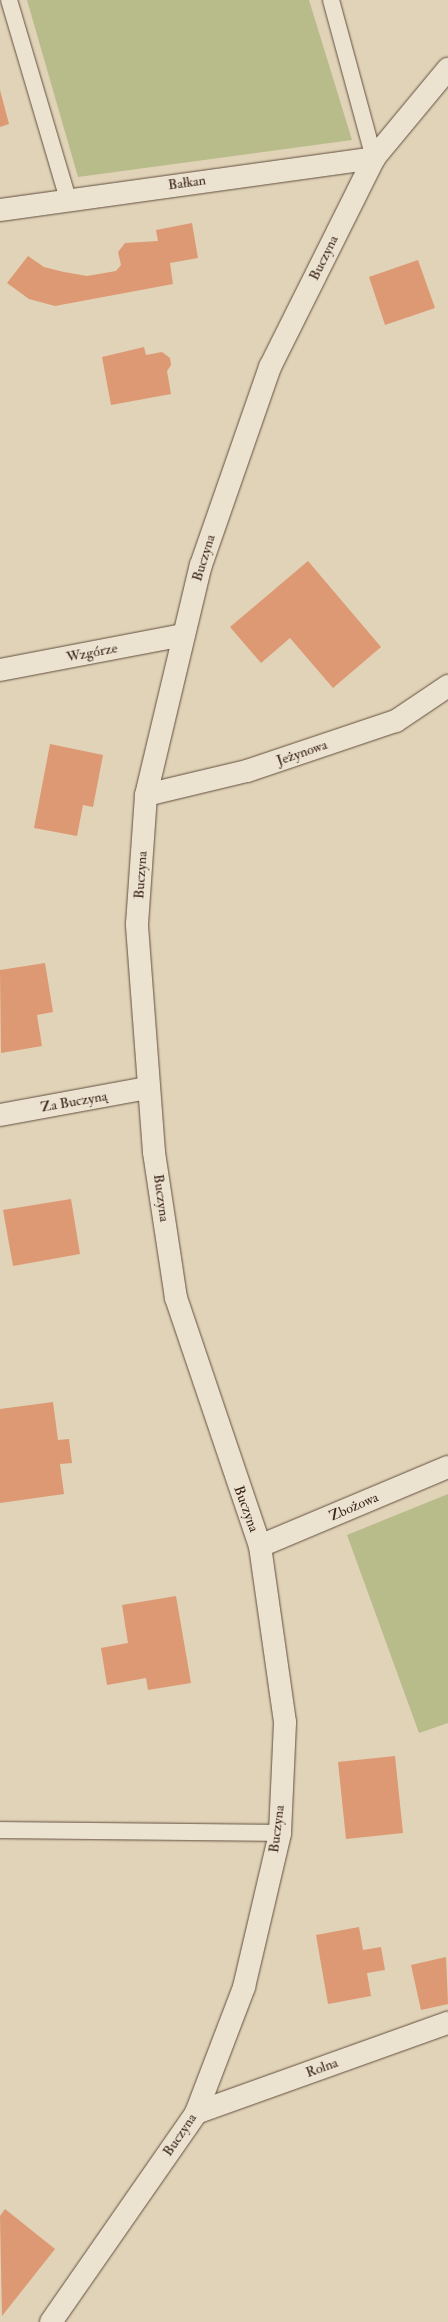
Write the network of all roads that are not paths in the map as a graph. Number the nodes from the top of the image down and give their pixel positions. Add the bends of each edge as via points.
1 (9, 0) edge
2 (331, 0) edge
3 (448, 69) edge
4 (374, 158) junction
5 (68, 199) junction
6 (0, 210) edge
7 (184, 635) junction
8 (0, 670) edge
9 (448, 686) edge
10 (146, 795) junction
11 (147, 1088) junction
12 (0, 1115) edge
13 (448, 1468) edge
14 (260, 1546) junction
15 (0, 1830) edge
16 (280, 1833) junction
17 (448, 2023) edge
18 (196, 2113) junction
19 (51, 2322) edge

1 - 5 lane
2 - 4 lane
3 - 4 street, Buczyna
4 - 5 street, Bałkan
4 - 7 street, Buczyna via 270,367 201,566
5 - 6 street, Bałkan
7 - 8 street, Wzgórze
7 - 10 street, Buczyna
9 - 10 street, Jeżynowa via 396,721 247,771
10 - 11 street, Buczyna via 137,924
11 - 12 street, Za Buczyną
11 - 14 street, Buczyna via 176,1298
13 - 14 street, Zbożowa
14 - 16 street, Buczyna via 285,1722
15 - 16 lane
16 - 18 street, Buczyna via 244,1987
17 - 18 street, Rolna
18 - 19 street, Buczyna

